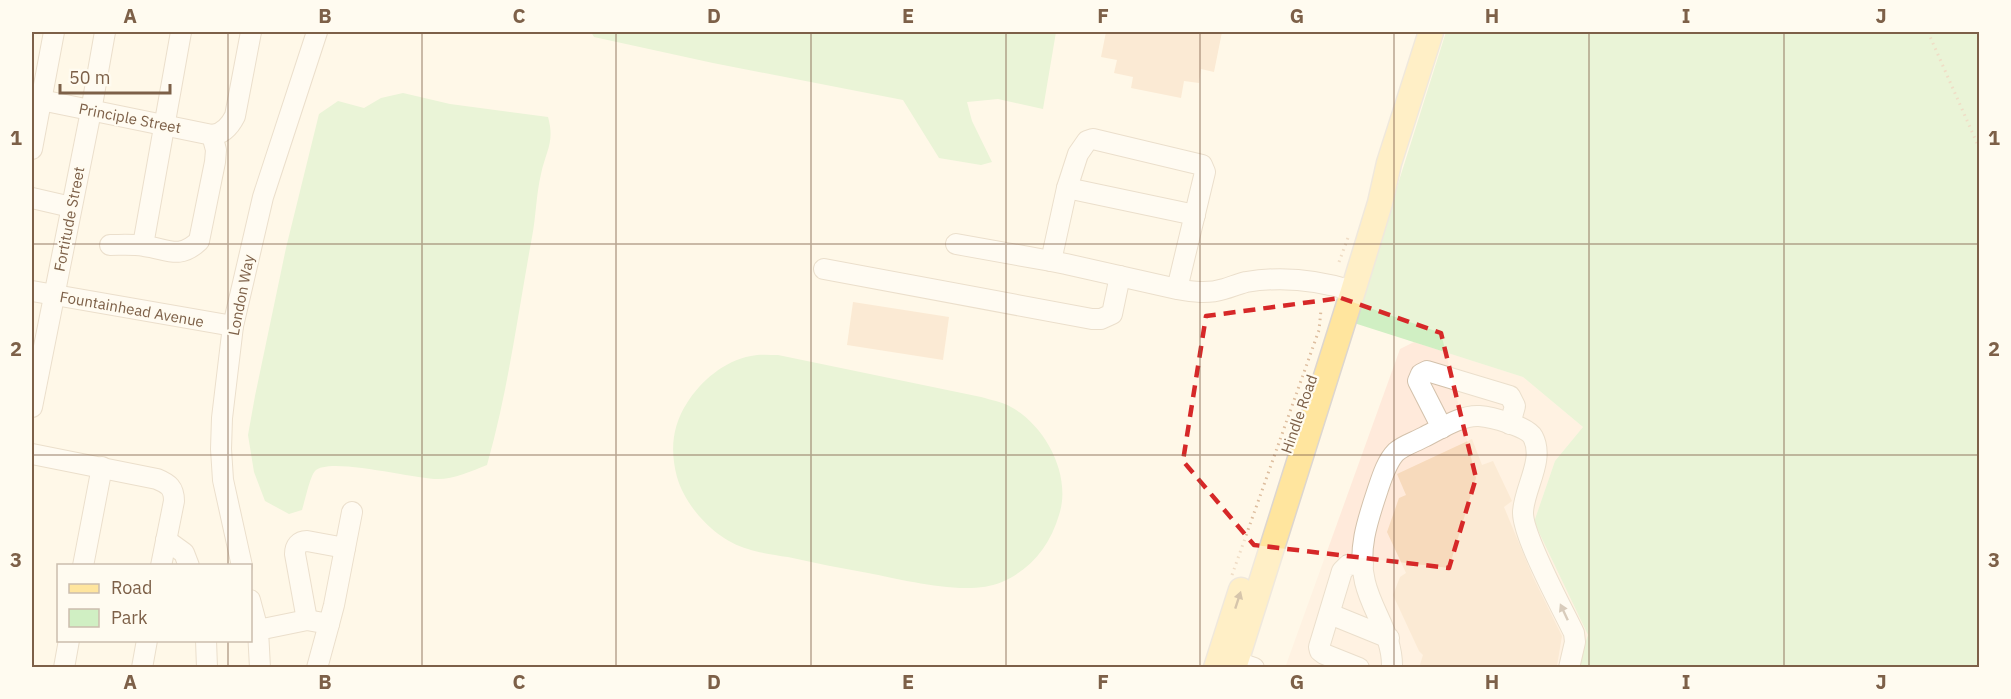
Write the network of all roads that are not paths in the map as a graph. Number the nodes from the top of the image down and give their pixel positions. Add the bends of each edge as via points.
1 (54, 32) edge
2 (105, 32) edge
3 (181, 32) edge
4 (251, 32) edge
5 (317, 32) edge
6 (1431, 32) edge
7 (41, 100) junction
8 (91, 111) junction
9 (164, 124) junction
10 (215, 135) junction
11 (32, 149) edge
12 (1067, 188) junction
13 (32, 198) edge
14 (71, 207) junction
15 (1195, 215) junction
16 (956, 244) dead end
17 (110, 245) dead end
18 (142, 245) junction
19 (1051, 261) junction
20 (824, 269) dead end
21 (1120, 276) junction
22 (1177, 289) junction
23 (1348, 289) junction
24 (32, 291) edge
25 (54, 295) junction
26 (233, 326) junction
27 (33, 384) edge
28 (32, 406) edge
29 (1510, 424) junction
30 (1442, 428) junction
31 (32, 454) edge
32 (102, 467) junction
33 (352, 512) dead end
34 (166, 540) junction
35 (345, 548) junction
36 (83, 564) edge
37 (161, 564) edge
38 (188, 564) edge
39 (242, 564) edge
40 (1363, 564) junction
41 (252, 606) edge
42 (1329, 614) junction
43 (307, 620) junction
44 (329, 624) junction
45 (260, 630) edge
46 (1389, 638) junction
47 (69, 642) edge
48 (147, 642) edge
49 (206, 642) edge
50 (1232, 664) edge
51 (64, 668) edge
52 (142, 668) edge
53 (207, 668) edge
54 (260, 668) edge
55 (316, 668) edge
56 (1359, 668) edge
57 (1392, 668) edge
58 (1569, 668) edge

1 - 7 street
2 - 8 street, Fortitude Street
3 - 9 street
4 - 10 street via 235,116 229,126
5 - 26 street, London Way via 263,197
6 - 23 main road, Hindle Road via 1380,203
7 - 8 street, Principle Street
7 - 11 street
8 - 9 street, Principle Street
8 - 14 street, Fortitude Street
9 - 10 street, Principle Street
9 - 18 street
10 - 18 street via 215,162 199,242 180,253
12 - 15 street
12 - 15 street via 1078,154 1093,139 1202,165 1205,172
12 - 19 street
13 - 14 street
14 - 25 street, Fortitude Street
15 - 22 street
16 - 19 street
17 - 18 street
19 - 21 street
20 - 21 street via 1092,319 1112,314
21 - 22 street
22 - 23 street via 1215,291 1268,279 1302,280
23 - 50 main road, Hindle Road
24 - 25 street, Fountainhead Avenue
25 - 26 street, Fountainhead Avenue
25 - 27 street, Fortitude Street
26 - 39 street, London Way via 221,449 223,480
27 - 28 street, Fortitude Street
29 - 30 street via 1473,416
29 - 30 street via 1515,406 1510,396 1427,371 1418,381
58 -> 29 street via 1574,633 1523,520 1537,447 1524,428
30 - 40 street via 1394,453 1366,523
31 - 32 street
32 - 34 street via 169,484 174,501
32 - 36 street
33 - 35 street
34 - 37 street
34 - 38 street via 184,554
35 - 43 street via 304,541 297,545 295,554
35 - 44 street
40 - 42 street via 1344,568
40 - 46 street via 1369,596
41 - 45 street
42 - 46 street
42 - 56 street via 1320,651
43 - 44 street
43 - 45 street
44 - 55 street
45 - 54 street
46 - 57 street
47 - 51 street
48 - 52 street
49 - 53 street

